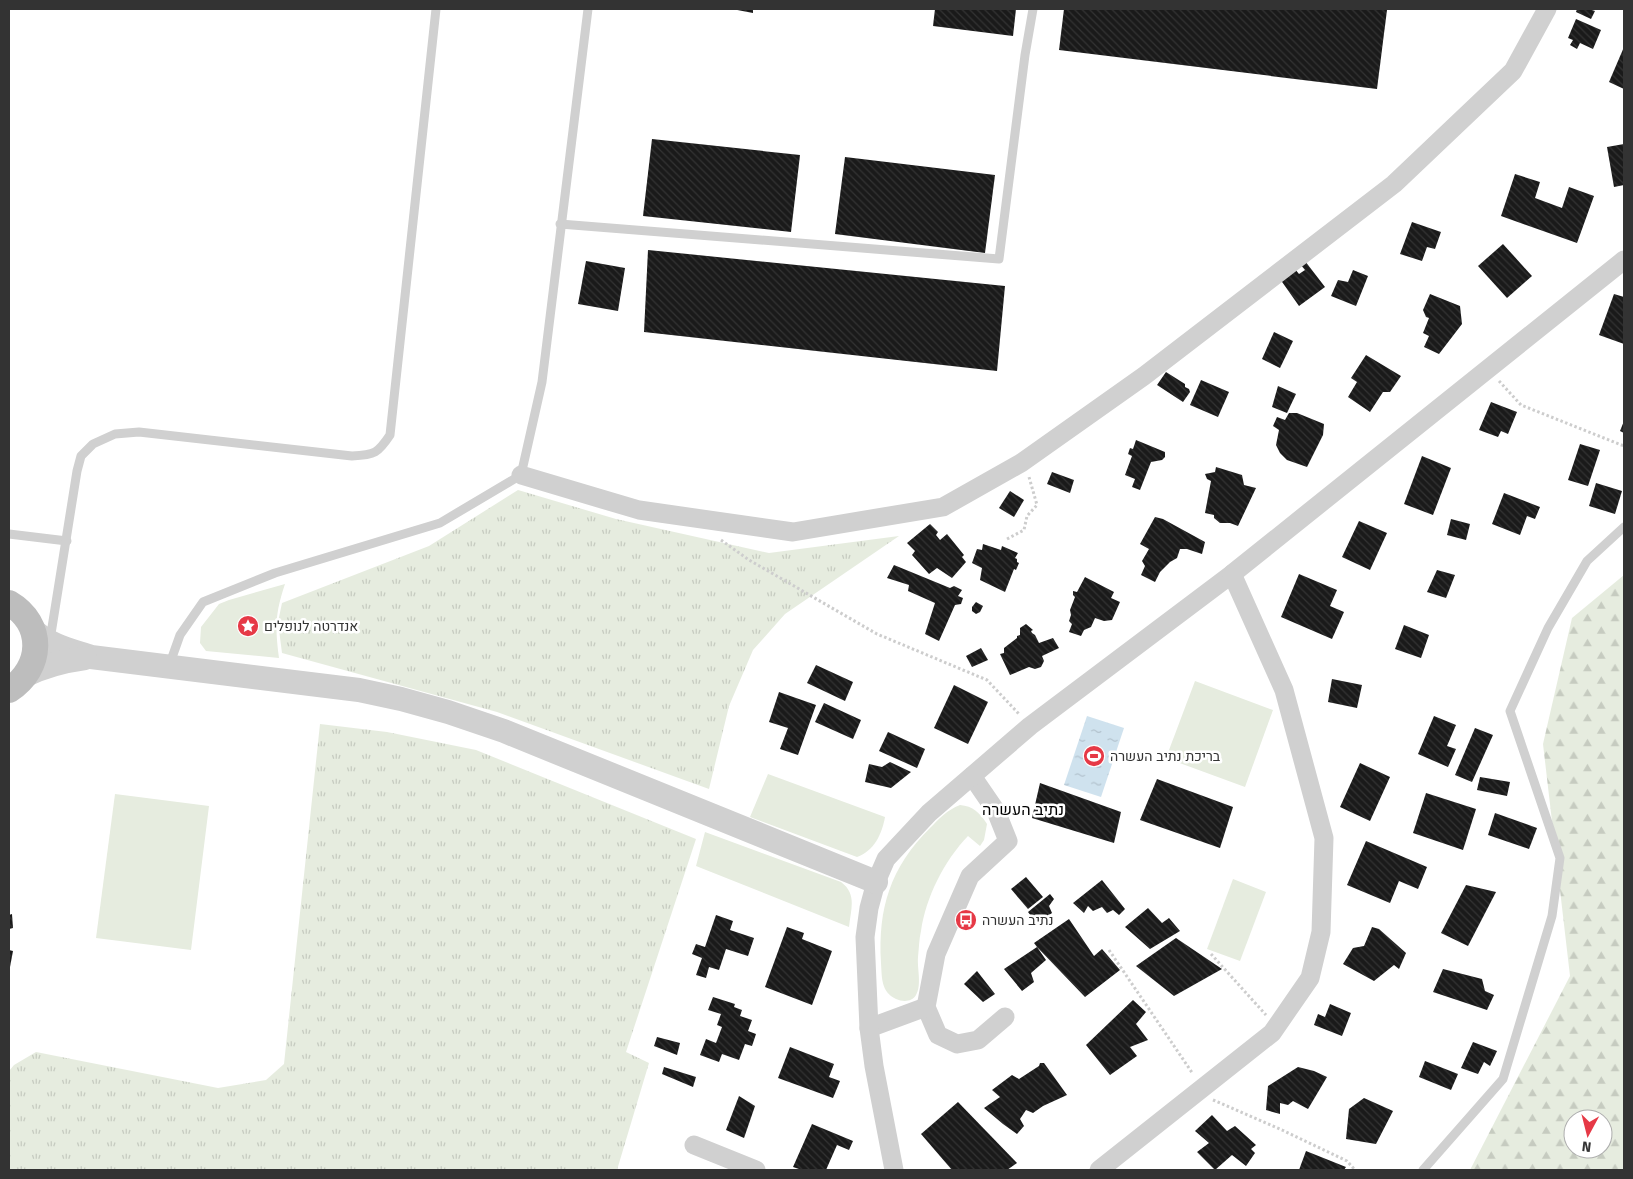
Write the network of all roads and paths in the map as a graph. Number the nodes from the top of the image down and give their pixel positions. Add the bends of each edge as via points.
1 (436, 9) edge
2 (588, 9) edge
3 (1033, 9) edge
4 (1547, 9) edge
5 (560, 224) junction
6 (1624, 260) edge
7 (1488, 370) junction
8 (1624, 446) edge
9 (1022, 464) junction
10 (521, 475) junction
11 (1624, 526) edge
12 (9, 534) edge
13 (719, 538) dead end
14 (1007, 539) dead end
15 (67, 541) junction
16 (1232, 574) junction
17 (9, 603) edge
18 (41, 637) junction
19 (91, 657) junction
20 (169, 666) junction
21 (18, 682) edge
22 (1030, 726) junction
23 (972, 776) junction
24 (876, 882) junction
25 (1109, 950) dead end
26 (1211, 954) dead end
27 (926, 1007) junction
28 (1005, 1017) dead end
29 (1277, 1026) junction
30 (869, 1028) junction
31 (1201, 1090) junction
32 (694, 1145) dead end
33 (756, 1170) edge
34 (894, 1170) edge
35 (1099, 1170) edge
36 (1355, 1170) edge
37 (1423, 1170) edge

1 - 15 lane via 393,422 390,435 380,450 352,456 140,432 115,434 93,444 81,456
2 - 5 lane
3 - 5 lane via 999,259
4 - 9 street via 1513,72 1394,184 1144,376
5 - 10 lane via 542,382
6 - 7 street
7 - 8 path via 1522,405
7 - 16 street
9 - 10 street via 943,507 792,532 639,510
9 - 14 path via 1037,505 1027,516 1024,530
10 - 20 lane via 440,523 275,573 203,602 180,635
11 - 37 lane via 1587,561 1548,628 1510,711 1560,858 1552,916 1503,1079
12 - 15 lane
13 - 22 path via 750,560 877,634 987,680
15 - 18 lane
16 - 22 street
16 - 29 street via 1284,690 1324,838 1321,932 1310,978
17 - 18 main road
18 - 19 street via 59,647
18 - 21 main road via 35,642 32,664
19 - 20 street
19 - 21 street via 43,666
20 - 24 street via 359,690 448,712 514,735
22 - 23 street
23 - 24 street via 886,858
23 - 27 street via 996,811 1008,841 970,876 936,954
24 - 30 street via 865,937
25 - 31 path
26 - 29 path
27 - 28 street via 938,1035 957,1044 978,1040
27 - 30 street
29 - 31 street via 1272,1034
30 - 34 street
31 - 35 street
31 - 36 path via 1219,1104 1282,1130 1347,1162
32 - 33 street

